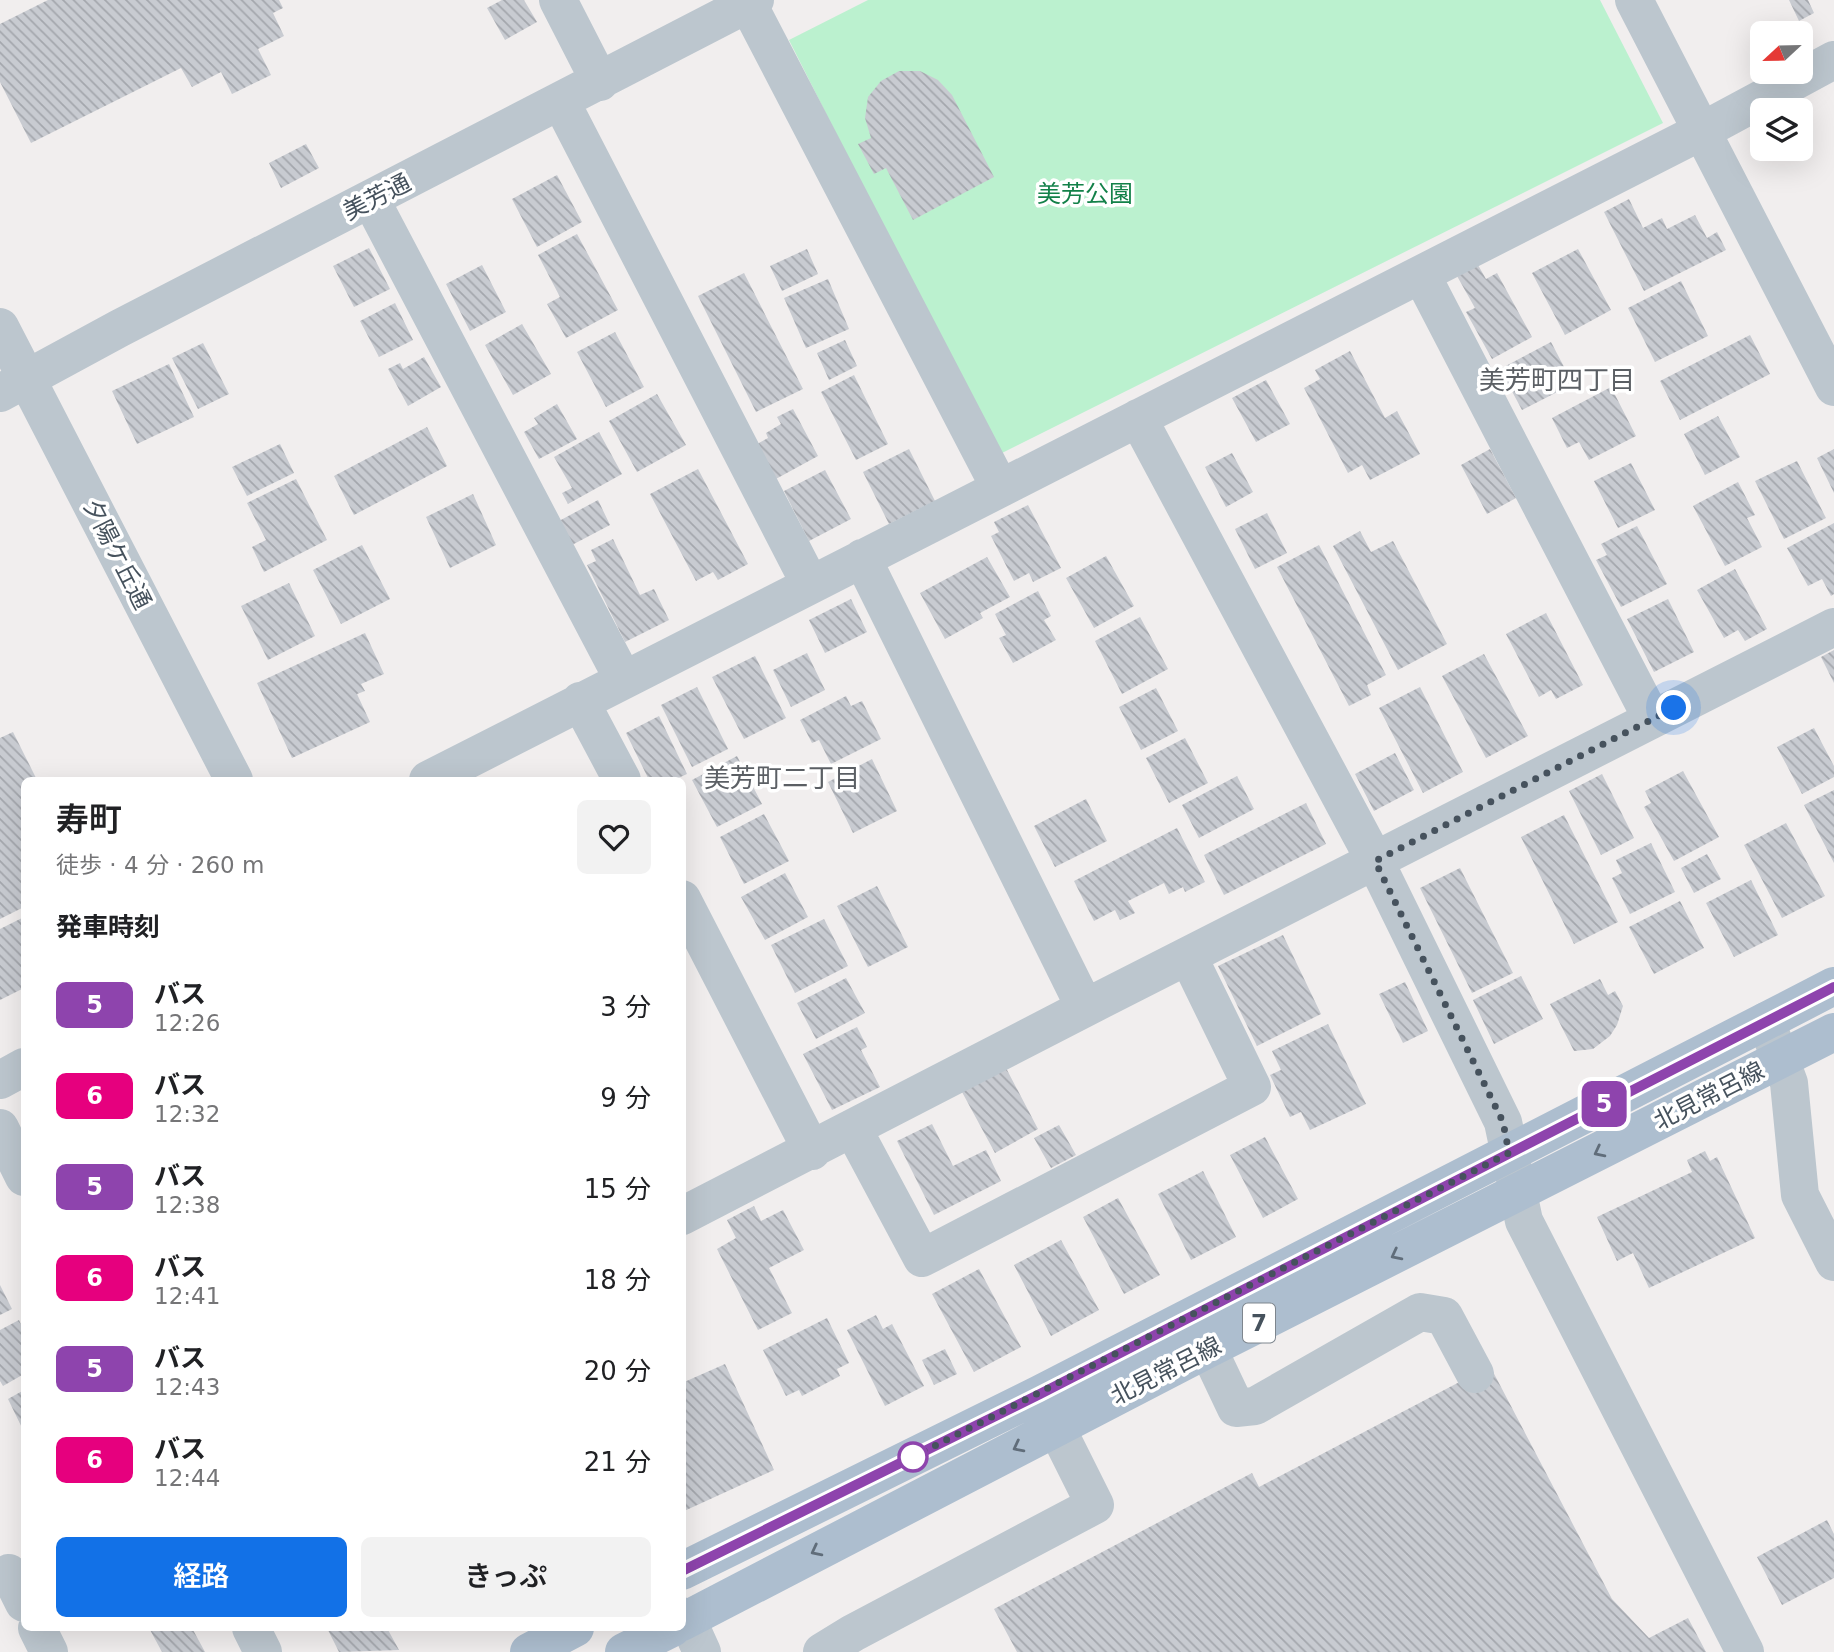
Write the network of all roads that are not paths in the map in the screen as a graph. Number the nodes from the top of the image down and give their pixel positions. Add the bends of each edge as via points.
1 (558, 0) edge
2 (1634, 0) edge
3 (751, 2) edge
4 (1834, 60) edge
5 (600, 82) junction
6 (561, 102) junction
7 (1702, 131) junction
8 (371, 200) junction
9 (1421, 274) junction
10 (0, 327) edge
11 (13, 386) edge
12 (1834, 387) edge
13 (1138, 418) junction
14 (1000, 488) junction
15 (862, 558) junction
16 (810, 584) junction
17 (1834, 627) edge
18 (623, 679) junction
19 (580, 701) junction
20 (1651, 719) junction
21 (232, 777) edge
22 (434, 777) edge
23 (620, 777) edge
24 (1375, 861) junction
25 (686, 907) edge
26 (1188, 956) junction
27 (1834, 986) edge
28 (1085, 1008) junction
29 (1766, 1021) junction
30 (1834, 1032) edge
31 (1782, 1059) junction
32 (21, 1069) edge
33 (0, 1080) edge
34 (0, 1128) edge
35 (853, 1129) junction
36 (812, 1151) junction
37 (1509, 1153) junction
38 (21, 1171) edge
39 (1517, 1194) junction
40 (686, 1214) edge
41 (1834, 1262) edge
42 (1208, 1349) junction
43 (1475, 1374) dead end
44 (1040, 1394) junction
45 (1057, 1427) junction
46 (686, 1569) edge
47 (686, 1625) edge
48 (38, 1631) edge
49 (253, 1631) edge
50 (569, 1631) edge
51 (49, 1652) edge
52 (264, 1652) edge
53 (529, 1652) edge
54 (822, 1652) edge
55 (1745, 1652) edge

1 - 5 street
2 - 7 street
3 - 5 street, 美芳通
3 - 14 street
4 - 7 street
5 - 6 street, 美芳通
6 - 8 street, 美芳通
6 - 16 street
7 - 9 street
7 - 12 street
8 - 11 street, 美芳通
8 - 18 street
9 - 13 street
9 - 20 street
10 - 11 street, 夕陽ケ丘通
11 - 21 street, 夕陽ケ丘通
13 - 14 street
13 - 24 street
14 - 15 street
15 - 16 street
15 - 28 street
16 - 18 street
17 - 20 street
18 - 19 street
19 - 22 street
19 - 23 street
20 - 24 street
24 - 26 street
24 - 37 street via 1503,1122
25 - 36 street
26 - 28 street
26 - 35 street via 1252,1087 922,1258
27 - 29 main road, 北見常呂線 / 7
28 - 35 street
29 - 31 street
29 - 37 main road, 北見常呂線 / 7
30 - 31 main road, 北見常呂線 / 7
31 -> 39 main road, 北見常呂線 / 7
31 - 41 street via 1790,1083 1800,1195
32 - 33 street
34 - 38 street
35 - 36 street
36 - 40 street
37 - 39 street
37 - 44 main road, 北見常呂線 / 7
39 -> 42 main road, 北見常呂線 / 7
39 - 55 street via 1524,1221
42 - 43 street via 1237,1408 1255,1406 1420,1312 1444,1316
42 - 45 main road, 北見常呂線 / 7
44 - 45 street
44 - 46 main road, 北見常呂線 / 7
45 -> 47 main road, 北見常呂線 / 7
45 - 54 street via 1095,1505
48 - 51 street
49 - 52 street
50 - 53 main road

